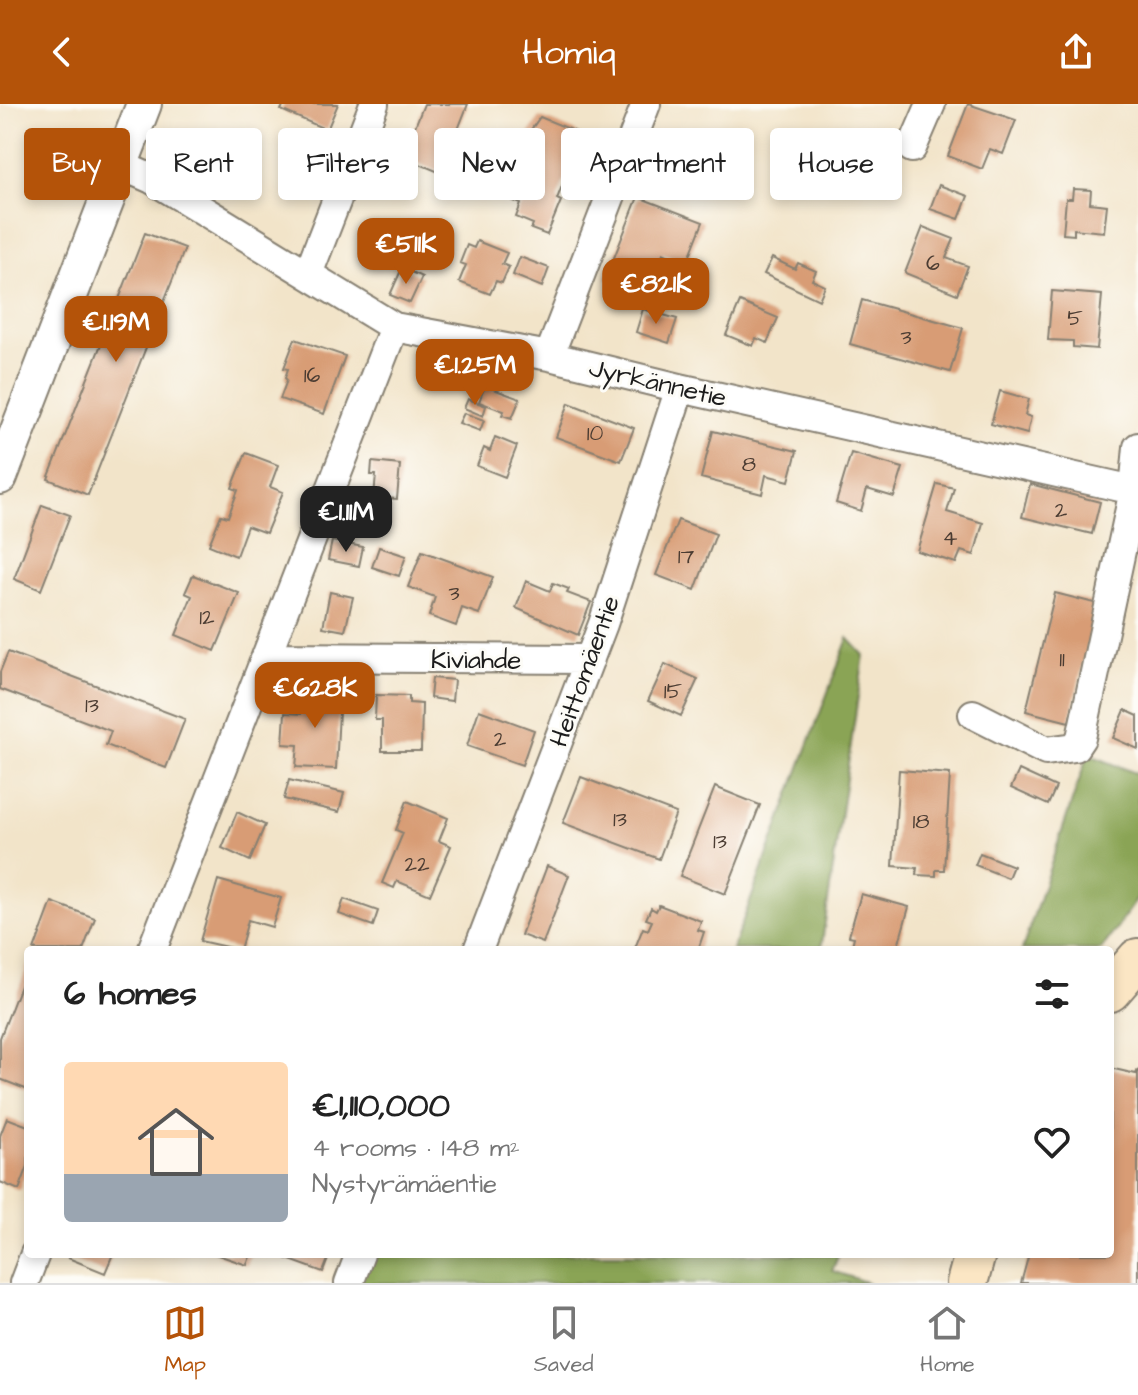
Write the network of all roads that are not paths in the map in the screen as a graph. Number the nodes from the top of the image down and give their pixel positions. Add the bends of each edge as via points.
1 (144, 104) edge
2 (374, 104) edge
3 (646, 104) edge
4 (931, 104) edge
5 (130, 140) edge
6 (912, 148) dead end
7 (130, 169) edge
8 (107, 200) edge
9 (308, 274) junction
10 (394, 327) junction
11 (549, 356) junction
12 (680, 388) junction
13 (1138, 447) edge
14 (0, 477) edge
15 (1136, 490) edge
16 (266, 657) junction
17 (590, 659) junction
18 (973, 714) dead end
19 (154, 946) edge
20 (480, 946) edge
21 (1138, 959) edge
22 (1114, 986) edge
23 (33, 1258) edge
24 (358, 1258) edge
25 (974, 1258) edge
26 (24, 1283) edge
27 (349, 1283) edge
28 (967, 1283) edge

1 - 5 street
2 - 9 street
3 - 11 street
4 - 6 street
7 - 9 street, Jyrkännetie
8 - 14 street
9 - 10 street, Jyrkännetie
10 - 11 street, Jyrkännetie
10 - 16 street
11 - 12 street, Jyrkännetie
12 - 15 street, Jyrkännetie
12 - 17 street, Heittomäentie
13 - 15 street
15 - 18 street via 1075,747 1046,751
16 - 17 street, Kiviahde
16 - 19 street
17 - 20 street, Heittomäentie
21 - 22 main road
23 - 26 street
24 - 27 street
25 - 28 main road

